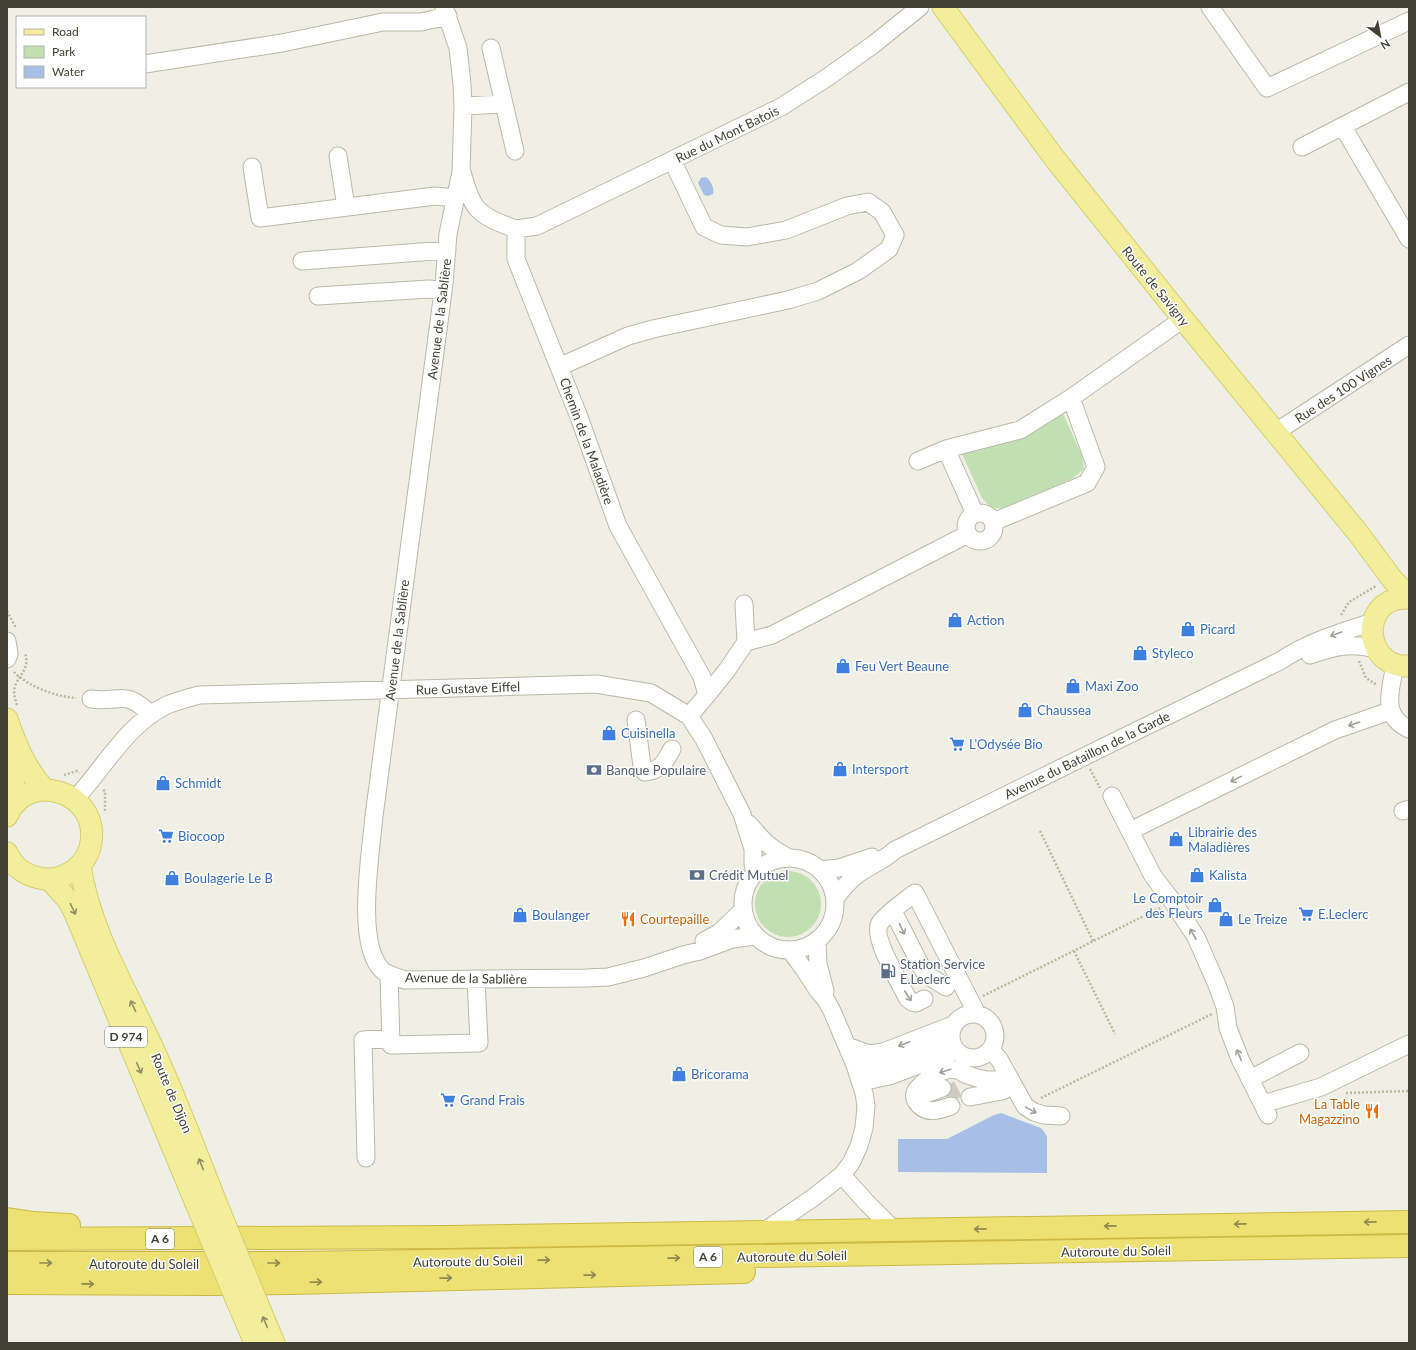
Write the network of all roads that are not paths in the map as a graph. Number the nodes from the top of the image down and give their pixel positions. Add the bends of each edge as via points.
1 (920, 7) edge
2 (943, 7) edge
3 (1210, 7) edge
4 (446, 12) edge
5 (1409, 22) edge
6 (491, 48) dead end
7 (146, 64) edge
8 (1409, 92) edge
9 (504, 104) junction
10 (463, 106) junction
11 (1343, 127) junction
12 (1302, 147) dead end
13 (515, 151) dead end
14 (338, 156) dead end
15 (672, 160) junction
16 (252, 167) dead end
17 (462, 172) junction
18 (456, 198) junction
19 (346, 208) junction
20 (516, 229) junction
21 (1409, 239) edge
22 (447, 250) junction
23 (302, 261) dead end
24 (443, 291) junction
25 (318, 296) dead end
26 (1183, 319) junction
27 (1409, 345) edge
28 (559, 367) junction
29 (1071, 398) junction
30 (1276, 432) junction
31 (946, 449) junction
32 (918, 461) dead end
33 (975, 514) junction
34 (993, 522) junction
35 (968, 534) junction
36 (1377, 559) junction
37 (1409, 597) edge
38 (744, 604) dead end
39 (1378, 614) junction
40 (16, 641) edge
41 (746, 642) junction
42 (1376, 649) junction
43 (1280, 661) junction
44 (9, 664) edge
45 (1402, 665) edge
46 (391, 690) junction
47 (707, 694) junction
48 (91, 699) road end
49 (1390, 711) junction
50 (12, 713) edge
51 (151, 715) junction
52 (689, 716) junction
53 (636, 720) dead end
54 (1409, 729) edge
55 (672, 749) dead end
56 (7, 757) edge
57 (45, 790) junction
58 (1107, 794) road end
59 (75, 799) junction
60 (11, 809) edge
61 (742, 814) junction
62 (1130, 831) junction
63 (895, 850) junction
64 (8, 856) edge
65 (789, 858) junction
66 (80, 865) junction
67 (820, 870) junction
68 (755, 872) junction
69 (49, 879) junction
70 (834, 899) junction
71 (743, 910) junction
72 (893, 910) junction
73 (755, 936) junction
74 (817, 940) junction
75 (790, 950) junction
76 (683, 955) junction
77 (389, 974) junction
78 (476, 979) junction
79 (953, 983) junction
80 (826, 1000) junction
81 (974, 1008) junction
82 (390, 1038) junction
83 (954, 1038) junction
84 (1409, 1044) edge
85 (847, 1046) junction
86 (990, 1050) junction
87 (1300, 1053) dead end
88 (855, 1065) junction
89 (1250, 1079) junction
90 (1011, 1081) junction
91 (861, 1082) junction
92 (1061, 1116) dead end
93 (366, 1158) dead end
94 (842, 1175) junction
95 (205, 1201) junction
96 (7, 1219) edge
97 (1409, 1222) edge
98 (894, 1230) junction
99 (763, 1232) junction
100 (313, 1238) junction
101 (7, 1239) edge
102 (1409, 1246) edge
103 (970, 1254) junction
104 (7, 1263) edge
105 (7, 1283) edge
106 (247, 1300) junction
107 (255, 1343) edge
108 (274, 1343) edge

1 - 15 street, Rue du Mont Batois via 834,73 781,107
2 - 26 main road, Route de Savigny via 1055,159
3 - 5 street via 1268,88
4 - 7 street via 422,22 383,22 282,43
4 - 10 street, Avenue de la Sablière via 458,48
6 - 9 street
8 - 11 street
9 - 10 street
9 - 13 street
10 - 17 street, Avenue de la Sablière
11 - 12 street
11 - 21 street
14 - 19 street
15 - 20 street, Rue du Mont Batois via 536,226
15 - 28 street via 704,227 721,235 747,236 786,230 847,206 868,202 882,212 895,235 889,249 858,271 818,290 788,300 653,328 628,336
16 - 19 street via 260,218
17 - 18 street, Avenue de la Sablière
17 - 20 street via 476,207 493,220
18 - 19 street via 435,196
18 - 22 street, Avenue de la Sablière
20 - 28 street, Chemin de la Maladière via 516,258
22 - 23 street
22 - 24 street, Avenue de la Sablière
24 - 25 street via 429,289
24 - 46 street, Avenue de la Sablière
26 - 29 street
26 - 30 main road, Route de Savigny
27 - 30 street, Rue des 100 Vignes
28 - 47 street, Chemin de la Maladière via 618,526 702,677
29 - 31 street via 1020,430
29 - 34 street via 1096,468 1087,483
30 - 36 main road, Route de Savigny
31 - 32 street
31 - 33 street
33 - 34 street via 983,513
33 - 35 street via 967,521
34 - 35 street via 993,531 984,540 975,540
35 - 41 street via 772,634
36 - 37 main road, Route de Savigny
36 - 39 main road, Route de Savigny via 1382,583
37 - 39 main road via 1389,602
38 - 41 street
39 - 42 main road, Route de Savigny via 1372,636
39 -> 43 street, Avenue du Bataillon de la Garde via 1293,652
40 - 44 street via 9,654
41 - 47 street
42 - 43 street, Avenue du Bataillon de la Garde via 1351,645
42 - 45 main road via 1384,658
43 - 63 street, Avenue du Bataillon de la Garde
45 - 49 street via 1389,698
46 - 51 street, Rue Gustave Eiffel via 199,696 166,706
46 - 52 street, Rue Gustave Eiffel via 596,684 651,693
46 - 77 street, Avenue de la Sablière via 366,896 369,941 373,956
47 - 52 street
48 - 51 street via 124,698 135,701
49 - 54 street via 1397,722
49 -> 62 street via 1336,730
50 - 57 main road via 21,756 35,780
51 - 59 street, Rue Gustave Eiffel via 124,740
52 - 61 street, Rue Gustave Eiffel via 704,739
53 - 55 street via 645,772 654,771 664,764
56 - 60 main road via 12,775
57 - 59 main road via 61,792
57 - 60 main road via 24,796
58 - 62 street
59 - 66 main road via 88,816 92,836 86,856
61 - 65 street, Rue Gustave Eiffel via 765,843
61 - 68 street, Rue Gustave Eiffel via 754,849
89 -> 62 street via 1228,1028 1225,1007 1217,985 1196,937 1153,876
63 - 67 street, Avenue du Bataillon de la Garde via 851,865
63 - 70 street, Avenue du Bataillon de la Garde via 858,874
64 - 69 main road via 26,874
65 - 67 street via 806,862
65 - 68 street via 765,864
66 - 69 main road via 60,877
95 -> 66 main road, Route de Dijon / D 974 via 177,1103 98,933 88,905
67 - 70 street via 832,889
68 - 71 street via 743,896
69 -> 95 main road, Route de Dijon / D 974 via 68,900 74,911
70 - 74 street via 831,922
71 - 73 street via 747,924
71 - 76 street, Avenue de la Sablière via 719,933
72 -> 79 street via 927,975
72 - 79 street via 915,893
72 -> 79 street via 880,924 879,940 908,999 916,1002
73 - 75 street via 777,949
73 - 76 street, Avenue de la Sablière via 732,939
74 - 75 street via 804,947
74 - 80 street via 818,964
75 - 80 street
76 - 78 street, Avenue de la Sablière via 608,977
77 - 78 street, Avenue de la Sablière via 405,980
77 - 82 street
78 - 82 street via 479,1043 390,1045
79 - 81 street
80 - 85 street
81 - 83 street via 958,1020
81 - 86 street via 991,1022 994,1029 996,1036
82 - 93 street via 363,1040
83 -> 85 street via 869,1054
83 - 86 street via 962,1055 969,1058 977,1058
83 - 88 street via 884,1065
83 - 91 street via 889,1076
84 - 89 street via 1321,1087 1265,1109
85 - 88 street
86 - 90 street via 999,1059
87 - 89 street
88 - 91 street
90 -> 90 street via 989,1081 950,1069 923,1082 915,1091 917,1102 956,1092 990,1094 1002,1091
90 -> 92 street via 1024,1106 1044,1115
91 - 94 street via 866,1106 864,1128 859,1146
94 - 98 street
94 - 99 street
95 - 106 main road, Route de Dijon / D 974, bridge
96 - 100 highway via 110,1228 291,1231
97 -> 98 highway, Autoroute du Soleil / A 6
98 - 99 highway, Autoroute du Soleil / A 6
99 - 100 highway, Autoroute du Soleil / A 6
100 - 101 highway, Autoroute du Soleil / A 6
102 - 103 highway, Autoroute du Soleil / A 6
104 -> 103 highway, Autoroute du Soleil / A 6 via 296,1263
105 -> 103 highway via 290,1283 874,1269 922,1267
106 - 107 main road, D 974
108 -> 106 main road, D 974

